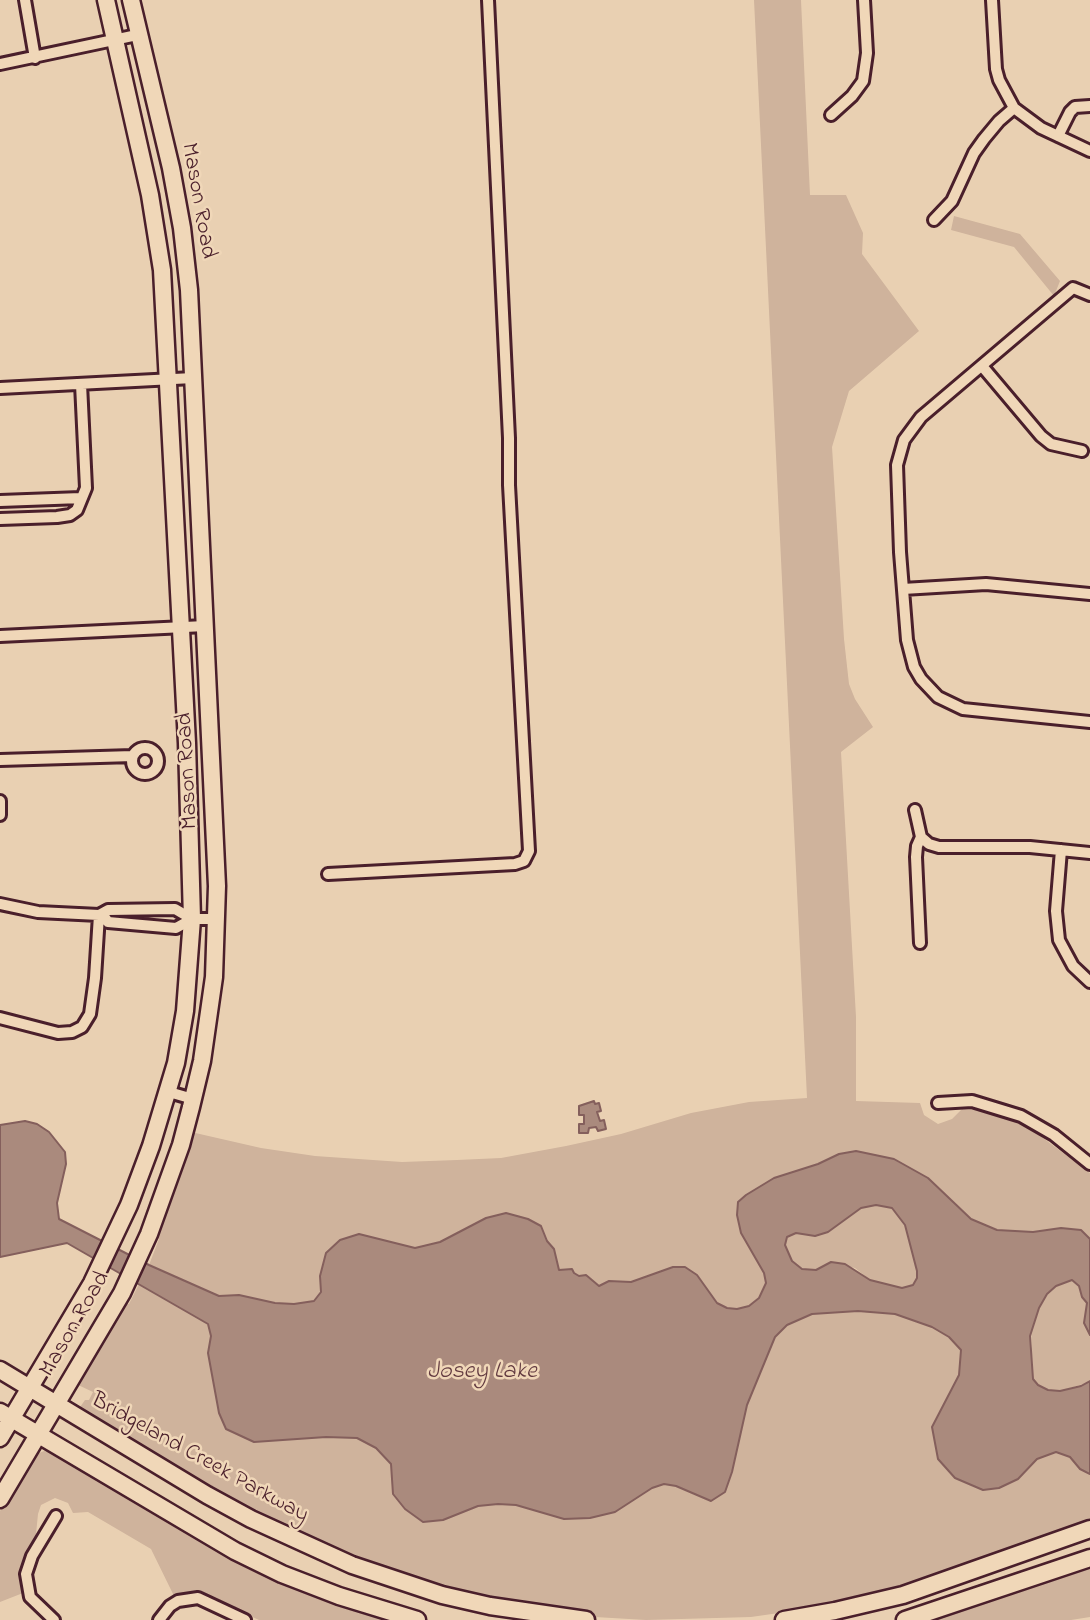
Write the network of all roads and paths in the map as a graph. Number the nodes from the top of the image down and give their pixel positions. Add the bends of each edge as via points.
1 (25, 0) edge
2 (106, 0) edge
3 (131, 0) edge
4 (488, 0) edge
5 (864, 0) edge
6 (992, 0) edge
7 (137, 35) junction
8 (115, 40) junction
9 (35, 58) junction
10 (0, 64) edge
11 (1090, 106) edge
12 (1014, 108) junction
13 (831, 115) dead end
14 (1058, 136) junction
15 (1090, 151) edge
16 (934, 220) dead end
17 (1090, 295) edge
18 (982, 366) junction
19 (193, 378) junction
20 (167, 380) junction
21 (81, 384) junction
22 (0, 388) edge
23 (1082, 451) dead end
24 (81, 498) junction
25 (0, 501) edge
26 (0, 519) edge
27 (903, 589) junction
28 (1090, 594) edge
29 (205, 626) junction
30 (181, 627) junction
31 (0, 636) edge
32 (1090, 722) edge
33 (133, 755) dead end
34 (0, 760) edge
35 (0, 800) edge
36 (915, 810) dead end
37 (0, 815) edge
38 (921, 837) junction
39 (1061, 850) junction
40 (1090, 853) edge
41 (328, 874) dead end
42 (0, 904) edge
43 (101, 915) junction
44 (192, 919) junction
45 (216, 919) junction
46 (920, 943) dead end
47 (1090, 982) edge
48 (0, 1018) edge
49 (169, 1093) junction
50 (193, 1099) junction
51 (938, 1103) dead end
52 (1090, 1164) edge
53 (0, 1370) edge
54 (30, 1388) junction
55 (57, 1404) junction
56 (6, 1416) edge
57 (38, 1436) junction
58 (0, 1438) edge
59 (0, 1499) edge
60 (56, 1516) dead end
61 (1090, 1530) edge
62 (1090, 1558) edge
63 (54, 1620) edge
64 (159, 1620) edge
65 (245, 1620) edge
66 (417, 1620) edge
67 (586, 1620) edge
68 (784, 1620) edge
69 (905, 1620) edge

1 - 9 street
2 - 8 main road, Mason Road
3 - 7 main road, Mason Road
4 - 41 street via 529,851 524,861 515,864
5 - 13 street via 867,53 863,81
6 - 12 street via 996,69
7 - 8 street
7 - 19 main road, Mason Road via 182,228
8 - 9 street
8 - 20 main road, Mason Road via 158,238
9 - 10 street
11 - 14 street via 1070,111
12 - 14 street
12 - 16 street via 974,153 952,201
14 - 15 street
17 - 18 street via 1073,288
18 - 23 street via 1041,436 1051,444
18 - 27 street via 921,417 899,453
19 - 20 street
19 - 29 main road, Mason Road
20 - 21 street
20 - 30 main road, Mason Road
21 - 22 street
21 - 24 street via 86,488
24 - 25 street
24 - 26 street via 70,515
27 - 28 street via 986,584
27 - 32 street via 910,655 921,679 938,697 978,712
29 - 30 street
29 - 45 main road, Mason Road
30 - 31 street
30 - 44 main road, Mason Road
33 - 34 street
35 - 37 street
36 - 38 street
38 - 39 street via 939,847
38 - 46 street via 916,857
39 - 40 street
39 - 47 street via 1056,911 1059,940 1073,966
42 - 43 street via 38,912
43 - 44 street via 108,910 176,909
43 - 44 street via 108,922 176,928
43 - 48 street via 90,1014 82,1027 58,1033
44 - 45 street
44 - 49 main road, Mason Road via 185,1011
45 - 50 main road, Mason Road via 214,977
49 - 50 street
49 - 54 main road, Mason Road via 121,1223 92,1283
50 - 55 main road, Mason Road via 149,1234 122,1293
51 - 52 street via 972,1101 1021,1116
53 - 54 main road, Bridgeland Creek Parkway
54 - 55 main road, Bridgeland Creek Parkway
54 - 56 main road, Mason Road
55 - 57 main road, Mason Road
55 - 67 main road, Bridgeland Creek Parkway via 251,1519 352,1565 442,1595
56 - 57 main road
56 - 58 main road, Mason Road
57 - 59 main road, Mason Road
57 - 66 main road via 234,1551 339,1596
60 - 63 street via 26,1574 30,1597
61 - 68 main road via 903,1595
62 - 69 main road
64 - 65 street via 178,1601 198,1598

